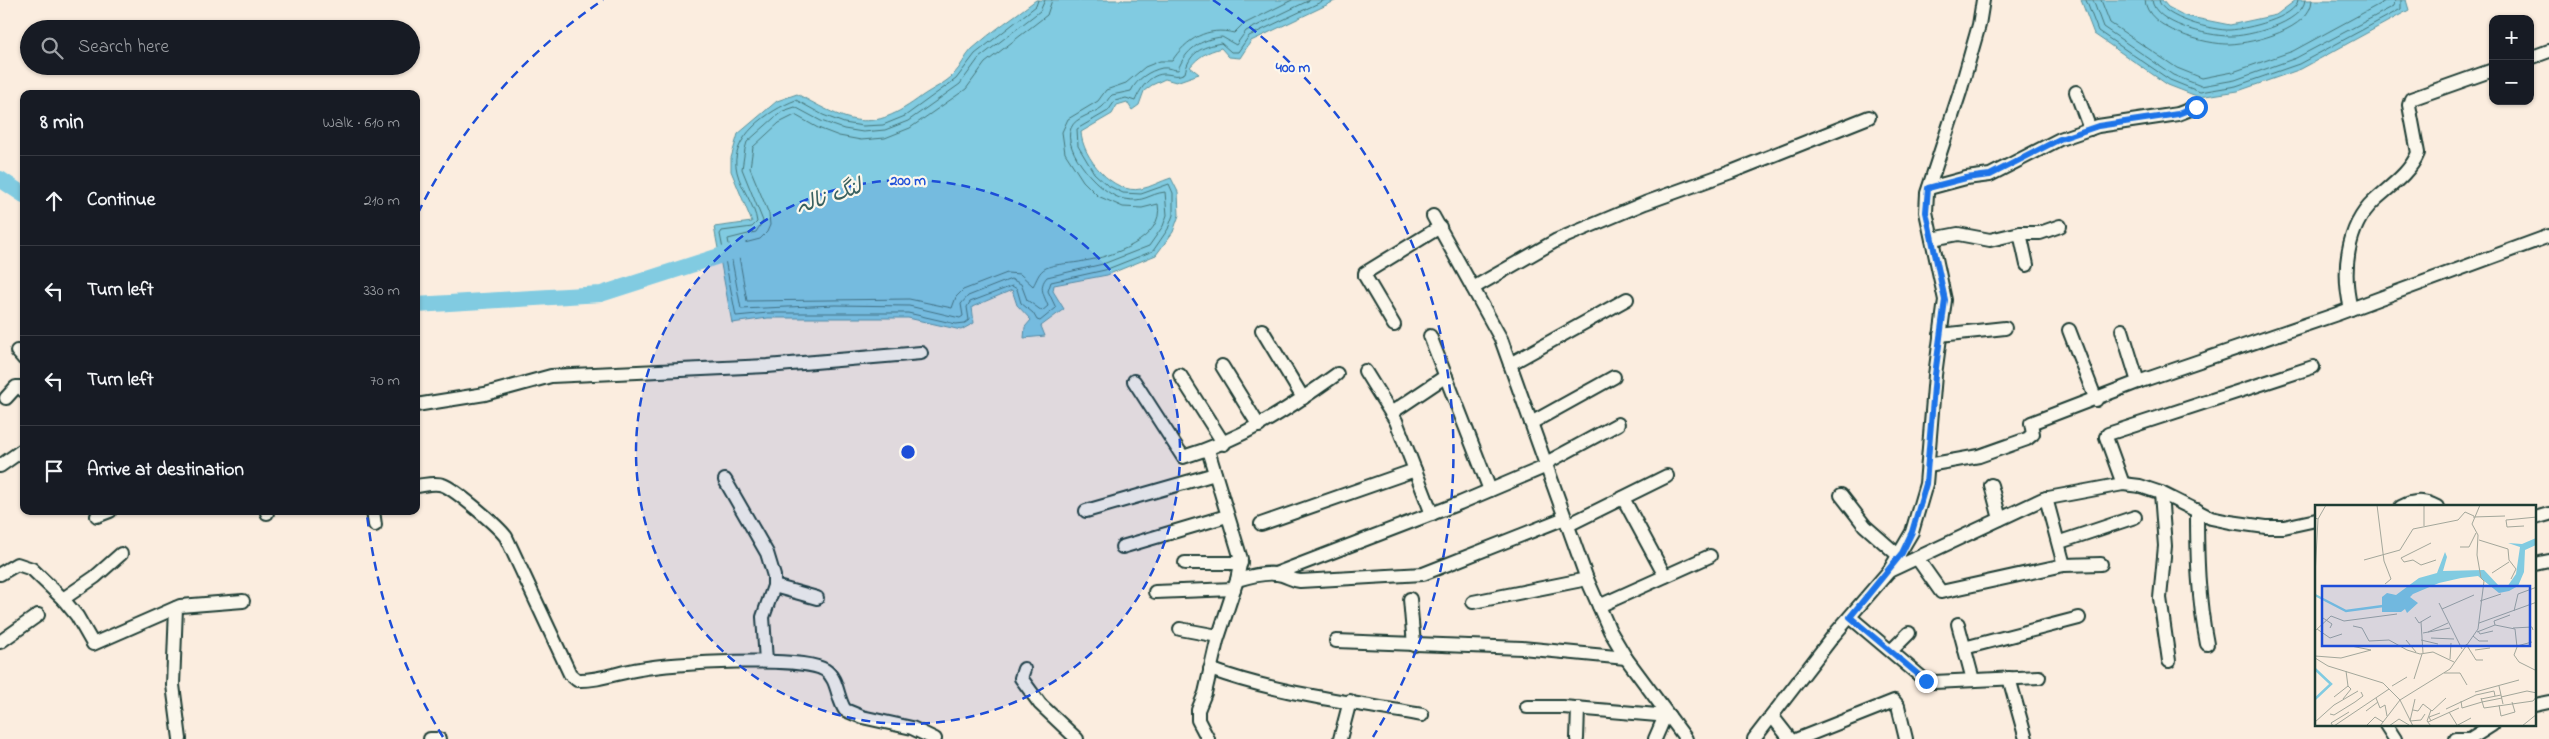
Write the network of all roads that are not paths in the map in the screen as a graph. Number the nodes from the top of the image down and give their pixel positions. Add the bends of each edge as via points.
1 (1983, 0) edge
2 (2549, 51) edge
3 (2534, 57) edge
4 (2489, 71) edge
5 (2076, 92) dead end
6 (2196, 107) dead end
7 (1869, 116) dead end
8 (2090, 129) junction
9 (1928, 188) junction
10 (1433, 216) dead end
11 (2060, 226) dead end
12 (1440, 228) junction
13 (2020, 233) junction
14 (2549, 236) edge
15 (1932, 239) junction
16 (2027, 265) dead end
17 (1473, 288) junction
18 (1627, 299) dead end
19 (2351, 309) junction
20 (1394, 325) dead end
21 (2005, 328) dead end
22 (1262, 330) dead end
23 (2069, 330) dead end
24 (2122, 330) dead end
25 (1940, 335) junction
26 (1430, 336) dead end
27 (921, 353) dead end
28 (1510, 364) junction
29 (1222, 366) dead end
30 (2313, 367) dead end
31 (1365, 371) dead end
32 (1337, 374) dead end
33 (1180, 375) dead end
34 (1446, 376) junction
35 (1614, 377) dead end
36 (1134, 381) dead end
37 (2138, 382) junction
38 (20, 387) edge
39 (6, 398) dead end
40 (1303, 398) junction
41 (2096, 400) junction
42 (420, 404) edge
43 (1391, 413) junction
44 (1531, 423) junction
45 (1618, 424) dead end
46 (1259, 426) junction
47 (1224, 444) junction
48 (1208, 450) junction
49 (20, 452) edge
50 (1546, 464) junction
51 (1928, 465) junction
52 (0, 466) edge
53 (1415, 470) junction
54 (1215, 474) junction
55 (1667, 476) dead end
56 (724, 480) dead end
57 (2123, 484) junction
58 (1991, 485) dead end
59 (420, 486) edge
60 (1490, 490) junction
61 (2161, 493) junction
62 (1841, 495) dead end
63 (1623, 498) junction
64 (2046, 498) junction
65 (2404, 505) edge
66 (2434, 505) edge
67 (2197, 510) junction
68 (1086, 511) dead end
69 (1432, 514) junction
70 (2549, 514) edge
71 (374, 515) edge
72 (1227, 516) junction
73 (2135, 517) dead end
74 (2536, 518) edge
75 (2000, 519) junction
76 (2315, 520) edge
77 (1567, 521) junction
78 (1261, 524) dead end
79 (375, 525) dead end
80 (2060, 542) junction
81 (1122, 547) dead end
82 (121, 554) dead end
83 (1710, 556) dead end
84 (1899, 556) junction
85 (1916, 558) junction
86 (2549, 561) edge
87 (1241, 563) junction
88 (1185, 564) dead end
89 (2101, 564) dead end
90 (2536, 564) edge
91 (2064, 565) junction
92 (1889, 570) junction
93 (0, 574) edge
94 (1275, 574) junction
95 (1664, 576) junction
96 (1587, 579) junction
97 (1236, 584) junction
98 (774, 586) junction
99 (1156, 592) dead end
100 (817, 598) dead end
101 (62, 599) junction
102 (1410, 599) dead end
103 (243, 601) dead end
104 (1473, 602) dead end
105 (1599, 606) junction
106 (176, 608) junction
107 (38, 615) dead end
108 (1850, 617) junction
109 (2079, 618) dead end
110 (1958, 624) dead end
111 (1180, 629) dead end
112 (1910, 633) dead end
113 (1218, 636) junction
114 (1336, 641) dead end
115 (0, 642) edge
116 (2207, 644) dead end
117 (1414, 645) junction
118 (1964, 648) junction
119 (1891, 651) junction
120 (1626, 658) junction
121 (766, 661) junction
122 (2169, 661) dead end
123 (1024, 669) dead end
124 (1210, 669) junction
125 (2039, 676) dead end
126 (2009, 678) junction
127 (1973, 680) junction
128 (1350, 702) junction
129 (2549, 702) edge
130 (2536, 705) edge
131 (1526, 707) dead end
132 (1578, 708) junction
133 (1422, 715) dead end
134 (1667, 716) junction
135 (1772, 716) junction
136 (2387, 726) edge
137 (2490, 726) edge
138 (180, 739) edge
139 (430, 739) edge
140 (439, 739) edge
141 (935, 739) edge
142 (1077, 739) edge
143 (1208, 739) edge
144 (1340, 739) edge
145 (1577, 739) edge
146 (1655, 739) edge
147 (1686, 739) edge
148 (1754, 739) edge
149 (1790, 739) edge
150 (1798, 739) edge
151 (1906, 739) edge
152 (2026, 739) edge
153 (2395, 739) edge
154 (2456, 739) edge

1 - 9 street via 1974,44
2 - 3 street
4 - 19 street via 2411,99 2409,105 2418,153 2409,167 2361,216 2352,237 2345,279
5 - 8 street
6 - 8 street via 2170,115
7 - 17 street via 1557,240
8 - 9 street via 2060,139 1990,175
9 - 15 street via 1926,212
10 - 12 street
11 - 13 street via 2040,233
12 - 17 street
12 - 20 street via 1365,273
13 - 15 street via 1990,240 1958,234
13 - 16 street
14 - 19 street
15 - 25 street via 1945,300
17 - 28 street via 1501,339
18 - 28 street
19 - 37 street
21 - 25 street
22 - 40 street
23 - 41 street
24 - 37 street
25 - 51 street
26 - 34 street
27 - 42 street via 767,366 551,376 485,394
28 - 44 street
29 - 46 street
30 - 57 street via 2108,434 2106,437
31 - 43 street
32 - 40 street
33 - 47 street
34 - 43 street
34 - 60 street
35 - 44 street
36 - 48 street via 1183,457
37 - 41 street
38 - 39 street
40 - 46 street
41 - 51 street via 2031,423 2033,434 2027,439 1979,456
43 - 53 street
44 - 50 street
45 - 50 street
46 - 47 street
47 - 48 street
48 - 54 street
49 - 52 street
50 - 60 street
50 - 77 street
51 - 84 street via 1912,532
53 - 69 street
53 - 78 street
54 - 68 street
54 - 72 street
55 - 63 street
56 - 98 street via 767,553
57 - 61 street
57 - 64 street
58 - 75 street
59 - 121 street via 435,484 450,488 499,527 570,674 577,680 608,677 641,668
60 - 69 street
61 - 67 street
61 - 122 street via 2165,546 2160,598
62 - 84 street via 1865,526
63 - 77 street
63 - 95 street
64 - 75 street
64 - 80 street
65 - 66 street via 2424,501
67 - 76 street via 2211,518 2266,527
67 - 116 street via 2198,578
69 - 94 street
70 - 74 street
71 - 79 street
72 - 81 street
72 - 87 street
73 - 80 street
75 - 85 street
77 - 94 street via 1423,574 1300,581
77 - 96 street
80 - 91 street
82 - 101 street via 95,577
83 - 95 street
84 - 92 street
85 - 91 street via 1941,592
85 - 92 street
86 - 90 street
87 - 88 street
87 - 97 street
89 - 91 street
92 - 108 street
93 - 101 street via 18,564 26,565
94 - 97 street
95 - 105 street
96 - 104 street
96 - 105 street
97 - 99 street
97 - 113 street
98 - 100 street
98 - 121 street via 763,617
101 - 106 street via 77,616 93,644
102 - 117 street
103 - 106 street
105 - 120 street
106 - 138 street via 174,685
107 - 115 street
108 - 119 street
108 - 135 street
109 - 118 street
110 - 118 street
111 - 113 street
112 - 119 street
113 - 124 street
114 - 117 street
117 - 120 street via 1531,649
118 - 127 street
119 - 127 street via 1926,681
120 - 134 street
121 - 141 street via 814,665 825,670 845,710 912,728
123 - 142 street via 1021,678 1040,704
124 - 128 street via 1234,678
124 - 143 street via 1198,713 1198,720
125 - 126 street
126 - 127 street
126 - 152 street
128 - 133 street
128 - 144 street
129 - 130 street
131 - 132 street
132 - 134 street
132 - 145 street
134 - 146 street
134 - 147 street
135 - 148 street
135 - 149 street
136 - 153 street
137 - 154 street via 2470,739
139 - 140 street
150 - 151 street via 1894,702 1898,706

